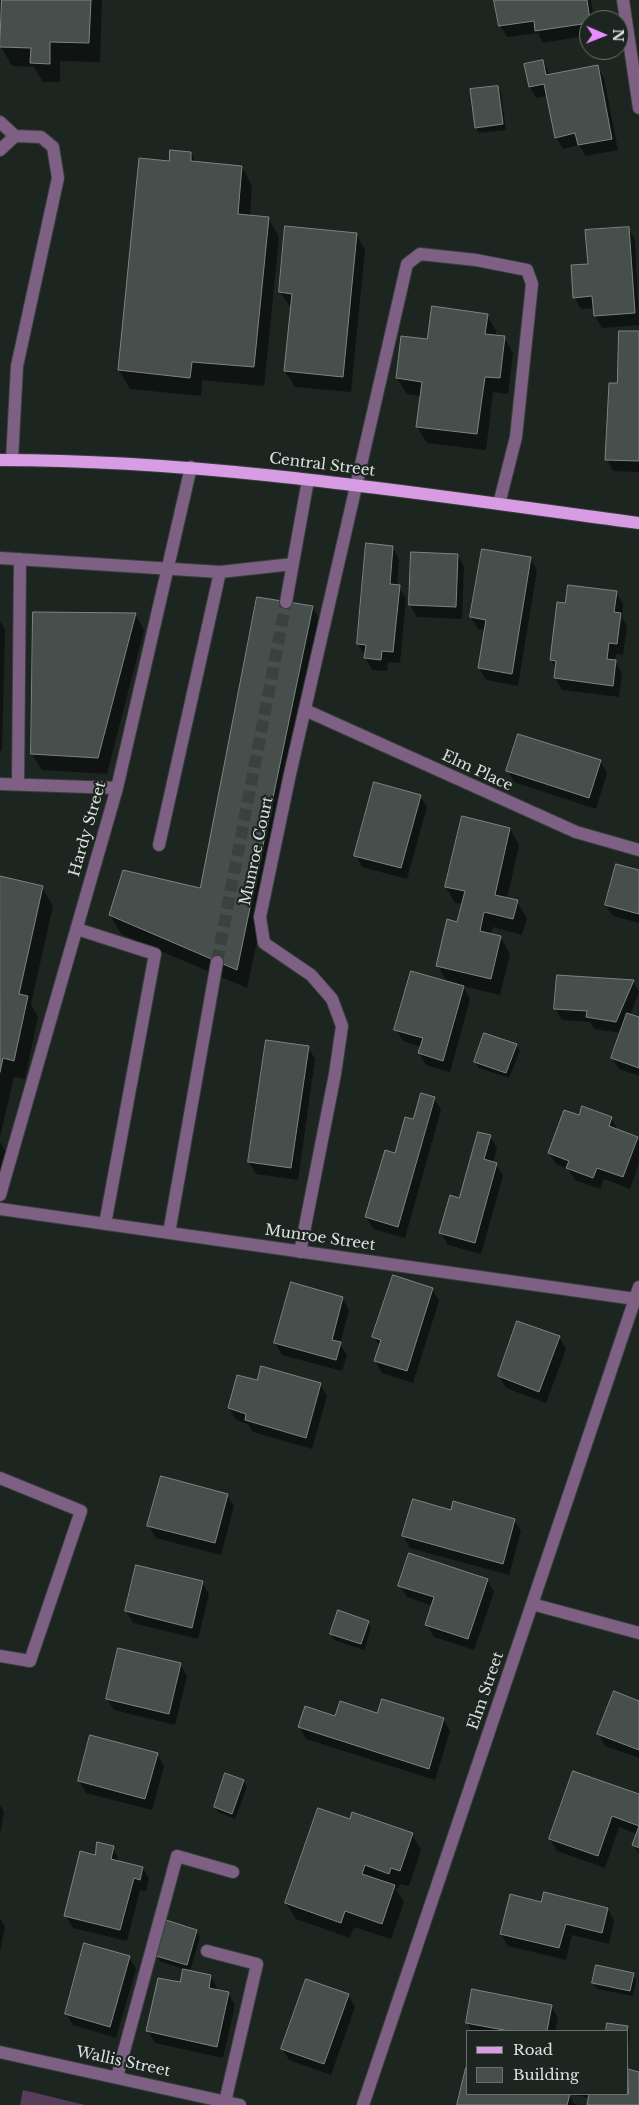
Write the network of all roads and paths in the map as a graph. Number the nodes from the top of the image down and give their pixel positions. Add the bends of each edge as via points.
1 (622, 0) edge
2 (639, 108) edge
3 (0, 122) edge
4 (15, 136) junction
5 (0, 150) edge
6 (6, 460) edge
7 (191, 467) junction
8 (308, 480) junction
9 (358, 485) junction
10 (499, 504) junction
11 (639, 524) edge
12 (0, 558) edge
13 (20, 559) junction
14 (293, 564) junction
15 (168, 568) junction
16 (220, 572) junction
17 (286, 602) tunnel mouth
18 (305, 710) junction
19 (0, 784) edge
20 (18, 784) junction
21 (117, 788) junction
22 (159, 845) dead end
23 (639, 850) edge
24 (76, 928) junction
25 (217, 962) tunnel mouth
26 (0, 1195) edge
27 (0, 1209) edge
28 (105, 1224) junction
29 (169, 1233) junction
30 (300, 1252) junction
31 (639, 1287) edge
32 (635, 1300) junction
33 (0, 1478) edge
34 (532, 1604) junction
35 (639, 1633) edge
36 (0, 1656) edge
37 (232, 1872) dead end
38 (207, 1951) dead end
39 (0, 2052) edge
40 (117, 2077) junction
41 (225, 2102) junction
42 (240, 2105) edge
43 (363, 2105) edge

1 - 2 street
3 - 4 street
4 - 5 street
4 - 6 street via 41,137 53,148 58,178 17,366
6 - 7 main road, Central Street
7 - 8 main road, Central Street
7 - 15 street, Hardy Street
8 - 9 main road, Central Street
8 - 14 street
9 - 10 main road, Central Street
9 - 10 street, Munroe Court via 407,264 420,254 476,260 527,270 532,284 516,437
9 - 18 street, Munroe Court
10 - 11 main road, Central Street
12 - 13 street
13 - 15 street
13 - 20 street
14 - 16 street
14 - 17 street
15 - 16 street
15 - 21 street, Hardy Street
16 - 22 street
18 - 23 street, Elm Place via 567,828
18 - 30 street, Munroe Court via 260,917 264,943 312,975 332,999 342,1026
19 - 20 street
20 - 21 street
21 - 24 street, Hardy Street
24 - 26 street, Hardy Street
24 - 28 street via 155,954
25 - 29 street
27 - 28 street, Munroe Street
28 - 29 street, Munroe Street
29 - 30 street, Munroe Street
30 - 32 street, Munroe Street
31 - 32 street, Elm Street
32 - 34 street, Elm Street
33 - 36 street via 81,1511 30,1661
34 - 35 street
34 - 43 street, Elm Street
37 - 40 street via 177,1856
38 - 41 street via 257,1964
39 - 40 street, Wallis Street
40 - 41 street, Wallis Street
41 - 42 street, Wallis Street

